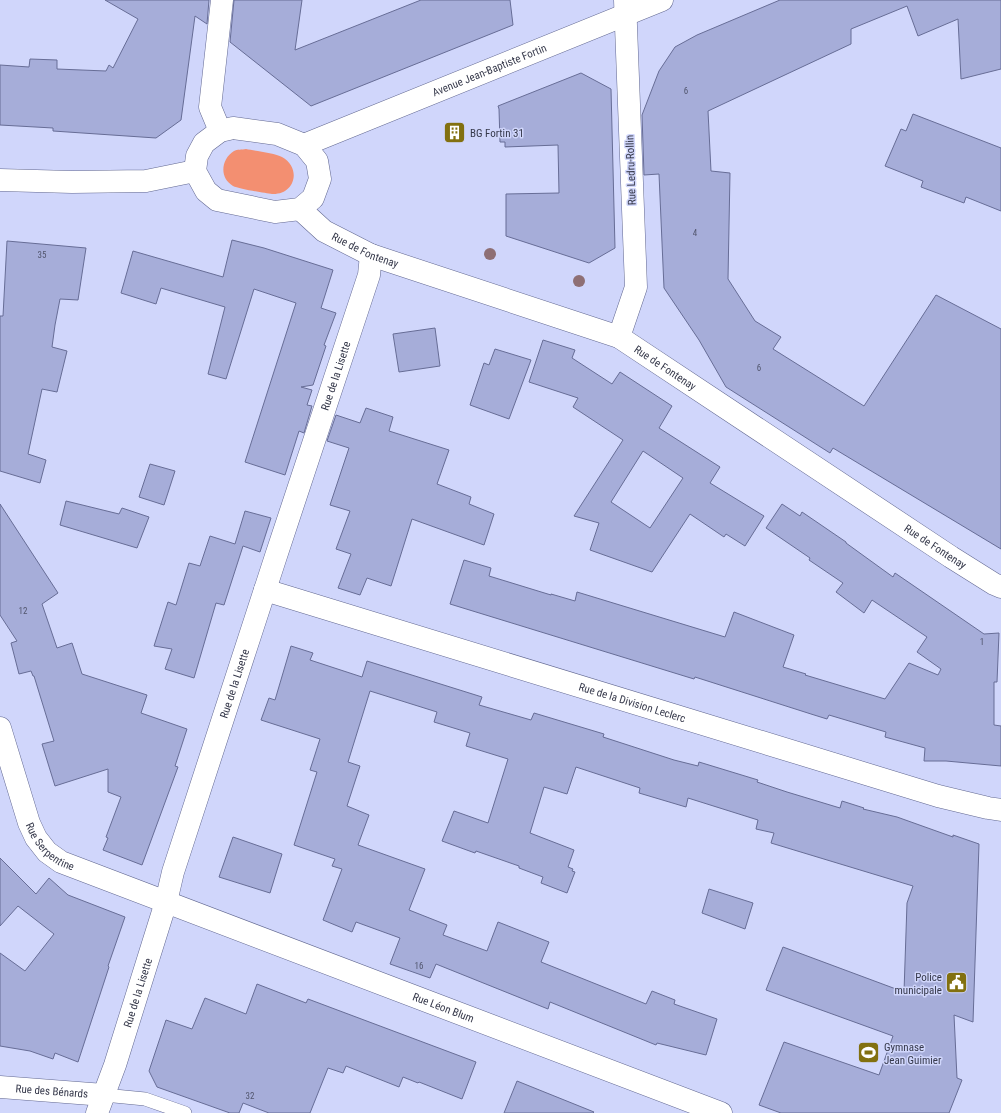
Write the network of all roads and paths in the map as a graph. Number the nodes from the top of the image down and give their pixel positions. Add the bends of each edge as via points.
1 (222, 0) edge
2 (662, 0) edge
3 (625, 7) edge
4 (220, 131) junction
5 (311, 142) junction
6 (195, 171) junction
7 (0, 180) edge
8 (300, 209) junction
9 (371, 255) junction
10 (619, 337) junction
11 (1001, 587) edge
12 (265, 590) junction
13 (0, 728) edge
14 (1001, 810) edge
15 (166, 902) junction
16 (0, 1087) edge
17 (101, 1104) edge
18 (185, 1113) edge
19 (721, 1113) edge

1 - 4 street via 210,107
2 - 3 street, Avenue Jean-Baptiste Fortin
3 - 5 street, Avenue Jean-Baptiste Fortin via 585,31
3 - 10 street, Rue Ledru-Rollin via 636,287
4 - 5 street via 233,128
4 - 6 street via 204,143 197,156
5 - 8 street via 320,179 313,198
6 - 7 street via 146,181
6 - 8 street via 206,191 217,200 275,212
8 - 9 street, Rue de Fontenay via 324,231
9 - 10 street, Rue de Fontenay
9 - 12 street, Rue de la Lisette via 369,275
10 - 11 street, Rue de Fontenay via 951,557
12 - 14 street, Rue de la Division Leclerc via 938,796
12 - 15 street, Rue de la Lisette
13 - 15 street, Rue Serpentine via 29,823 47,852 62,862
15 - 17 street, Rue de la Lisette
15 - 19 street, Rue Léon Blum
16 - 17 street, Rue des Bénards
17 - 18 lane via 145,1099

